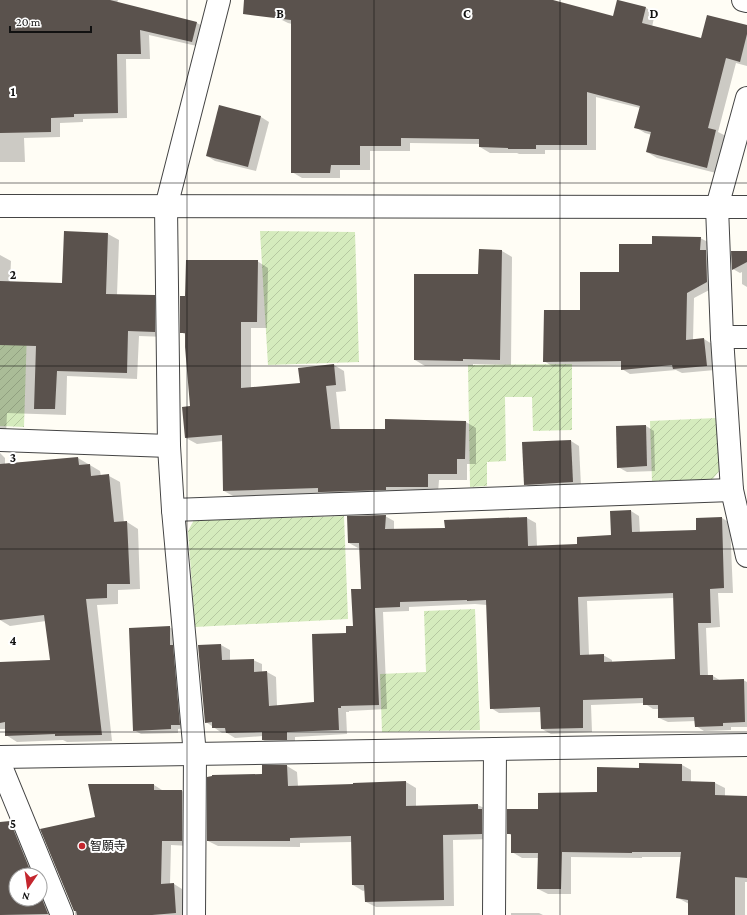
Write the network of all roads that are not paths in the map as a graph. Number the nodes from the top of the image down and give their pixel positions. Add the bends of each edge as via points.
1 (219, 0) edge
2 (743, 0) edge
3 (747, 1) edge
4 (747, 98) edge
5 (0, 206) edge
6 (166, 207) junction
7 (717, 207) junction
8 (747, 207) edge
9 (722, 337) junction
10 (747, 337) edge
11 (0, 440) edge
12 (169, 446) junction
13 (732, 490) junction
14 (173, 510) junction
15 (747, 556) edge
16 (747, 745) edge
17 (496, 749) junction
18 (195, 755) junction
19 (0, 757) edge
20 (0, 764) edge
21 (62, 915) edge
22 (194, 915) edge
23 (494, 915) edge

1 - 6 street
2 - 3 street
4 - 7 street
5 - 6 street
6 - 7 street
6 - 12 street
7 - 8 street
7 - 9 street
9 - 10 street
9 - 13 street
11 - 12 street
12 - 14 street
13 - 14 street
13 - 15 street
14 - 18 street
16 - 17 street
17 - 18 street
17 - 23 street
18 - 19 street
18 - 22 street
20 - 21 street

